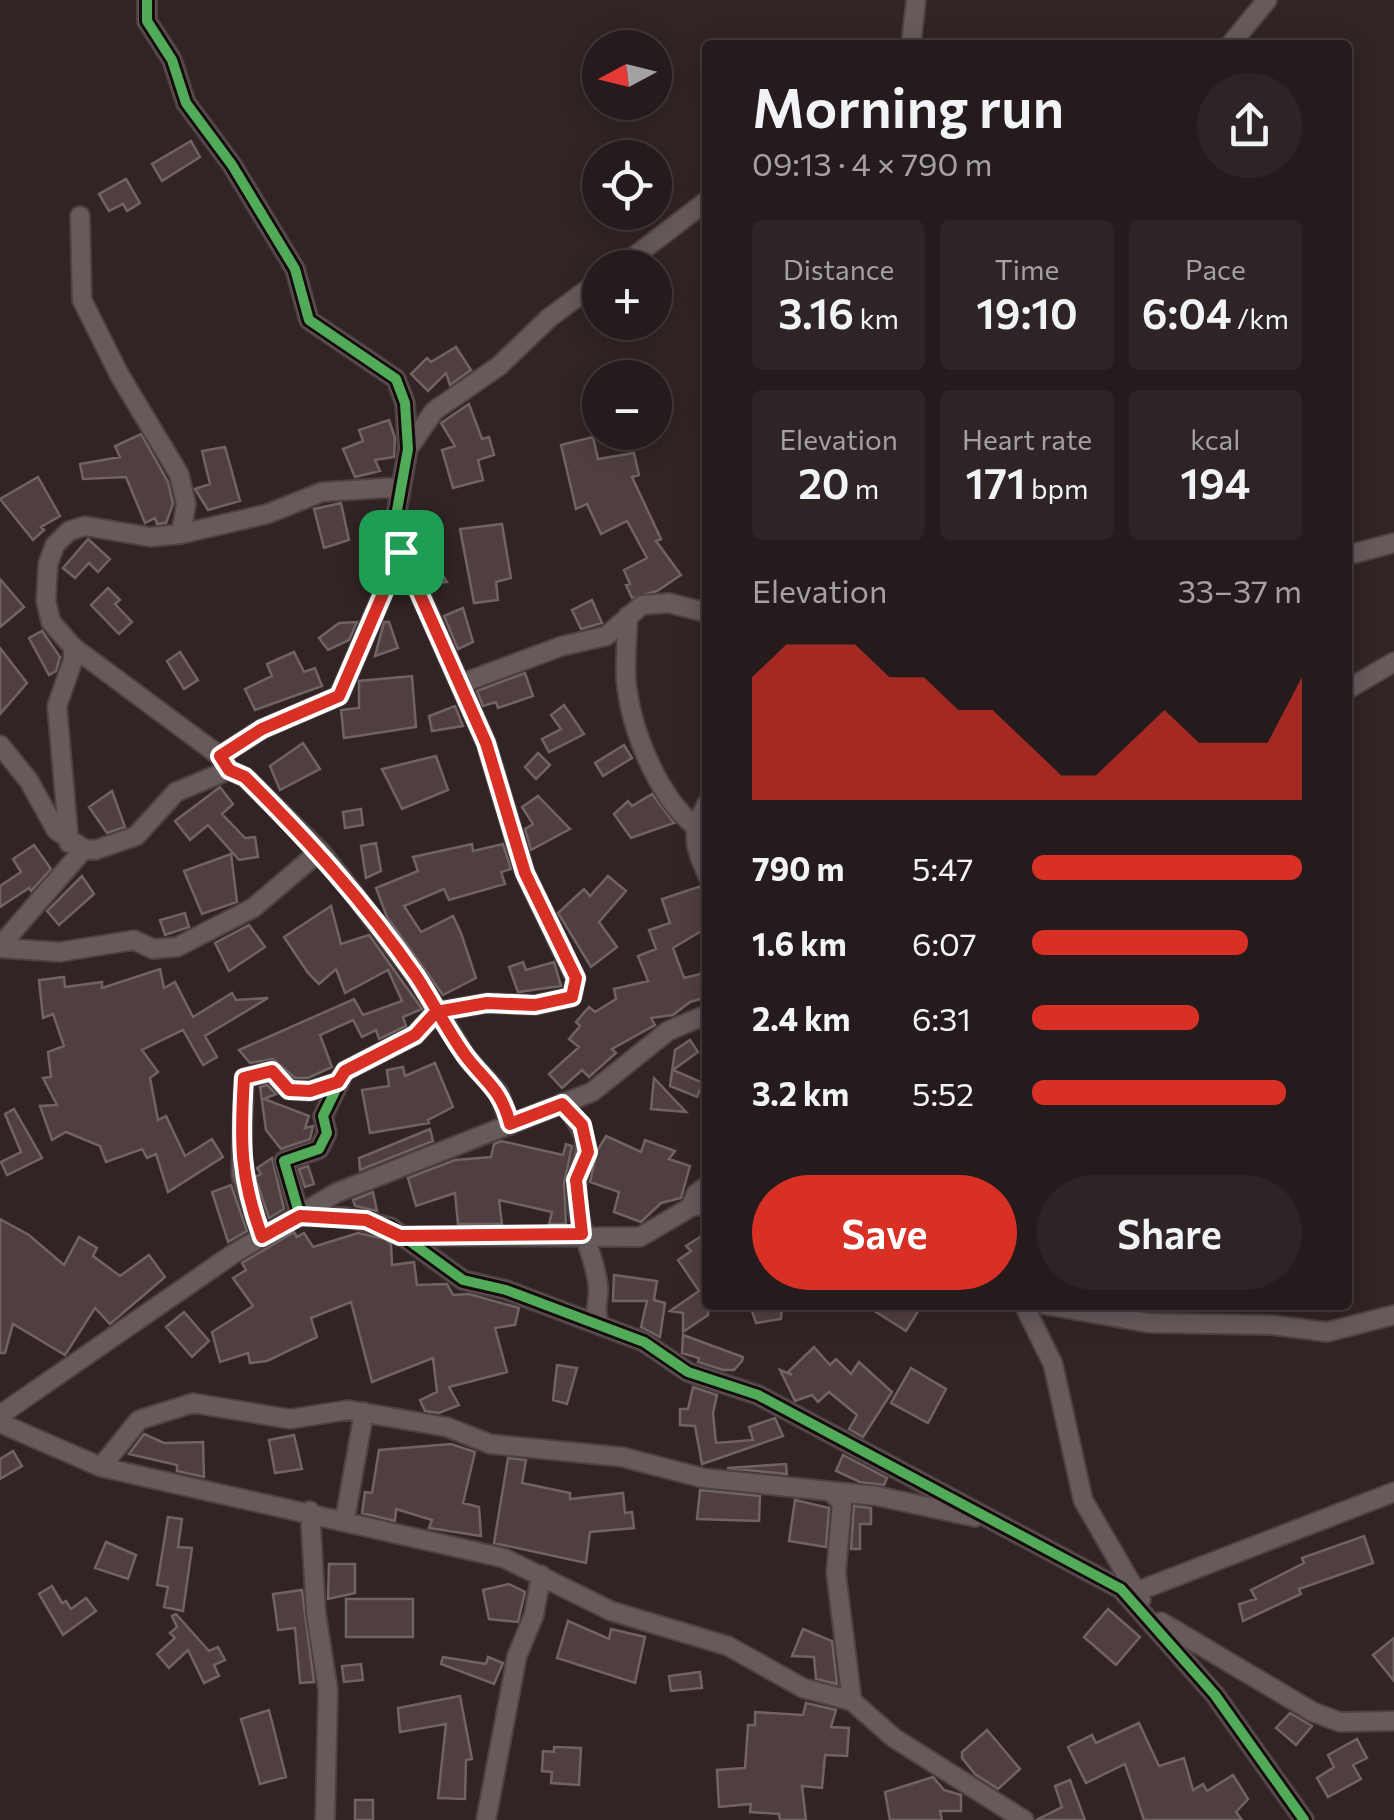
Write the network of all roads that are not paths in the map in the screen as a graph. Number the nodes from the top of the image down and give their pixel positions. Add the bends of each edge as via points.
1 (148, 0) edge
2 (916, 0) edge
3 (1267, 0) edge
4 (912, 40) edge
5 (1234, 40) edge
6 (702, 205) edge
7 (80, 216) dead end
8 (643, 250) edge
9 (582, 293) edge
10 (408, 449) junction
11 (400, 487) junction
12 (180, 534) junction
13 (1394, 544) edge
14 (401, 552) junction
15 (1352, 553) edge
16 (702, 612) edge
17 (628, 616) junction
18 (73, 646) junction
19 (1394, 662) edge
20 (460, 684) junction
21 (1352, 687) edge
22 (0, 745) edge
23 (225, 763) junction
24 (702, 813) edge
25 (695, 826) junction
26 (76, 846) junction
27 (320, 850) junction
28 (702, 863) edge
29 (0, 947) edge
30 (436, 1012) junction
31 (702, 1017) edge
32 (338, 1082) junction
33 (562, 1104) junction
34 (510, 1124) junction
35 (699, 1206) edge
36 (300, 1216) junction
37 (582, 1234) junction
38 (400, 1236) junction
39 (262, 1237) junction
40 (1026, 1310) edge
41 (1073, 1310) edge
42 (1394, 1315) edge
43 (600, 1322) junction
44 (364, 1412) junction
45 (0, 1414) edge
46 (0, 1422) edge
47 (102, 1466) junction
48 (831, 1492) junction
49 (1394, 1492) edge
50 (310, 1512) junction
51 (344, 1520) junction
52 (1005, 1524) junction
53 (541, 1575) junction
54 (1138, 1591) junction
55 (1146, 1612) junction
56 (852, 1702) junction
57 (1394, 1721) edge
58 (325, 1820) edge
59 (486, 1820) edge
60 (1024, 1820) edge
61 (1304, 1820) edge

1 - 10 street via 147,20 172,60 186,103 295,269 309,320 396,378
2 - 4 street
3 - 5 street
6 - 8 street
7 - 12 street via 82,300 179,474 186,504
9 - 10 street via 499,366 434,411
10 - 11 street
11 - 12 street via 322,492 266,514
11 - 14 street
12 - 18 street via 150,537 85,526 55,545 46,601 51,622
13 - 15 street
14 - 20 street
14 - 23 street via 339,696 262,729
16 - 17 street via 657,602
17 - 20 street via 589,643 562,646
17 - 25 street via 626,678 639,734 674,803
18 - 23 street
18 - 26 street via 71,674 57,706
19 - 21 street
20 - 30 street via 496,772 525,873 576,978 572,997
22 - 26 street
23 - 26 street via 176,792 136,836 96,850
23 - 27 street
24 - 25 street
25 - 28 street via 693,844
26 - 29 street
27 - 29 street via 253,908 177,947 152,949 134,940 70,951
27 - 30 street
30 - 32 street via 415,1035 345,1071
30 - 34 street via 500,1093
31 - 33 street via 668,1031 592,1092
32 - 36 street via 323,1116 326,1133 319,1149 284,1161
32 - 39 street via 310,1091 289,1090 272,1071 244,1078 241,1174
33 - 34 street
33 - 37 street via 582,1125 588,1152 576,1180
34 - 36 street via 370,1178
35 - 37 street via 640,1236
36 - 38 street via 366,1220
36 - 39 street
37 - 38 street
37 - 43 street via 599,1289 594,1310
38 - 43 street via 463,1280
39 - 45 street
40 - 54 street via 1053,1364 1083,1500
41 - 42 street via 1149,1324 1327,1332
43 - 52 street via 688,1372 758,1395
44 - 47 street via 290,1419 193,1403 140,1420
44 - 48 street via 446,1427 490,1444 622,1457 692,1476
44 - 51 street
46 - 47 street
47 - 50 street
48 - 52 street via 928,1504
48 - 56 street via 842,1502 836,1572
49 - 54 street
50 - 51 street
50 - 58 street via 328,1690
51 - 53 street via 504,1558
52 - 55 street via 1121,1588
53 - 56 street via 611,1612 728,1646 803,1688
53 - 59 street via 517,1656
54 - 55 street
55 - 57 street via 1313,1712 1340,1722
55 - 61 street
56 - 60 street via 894,1738

